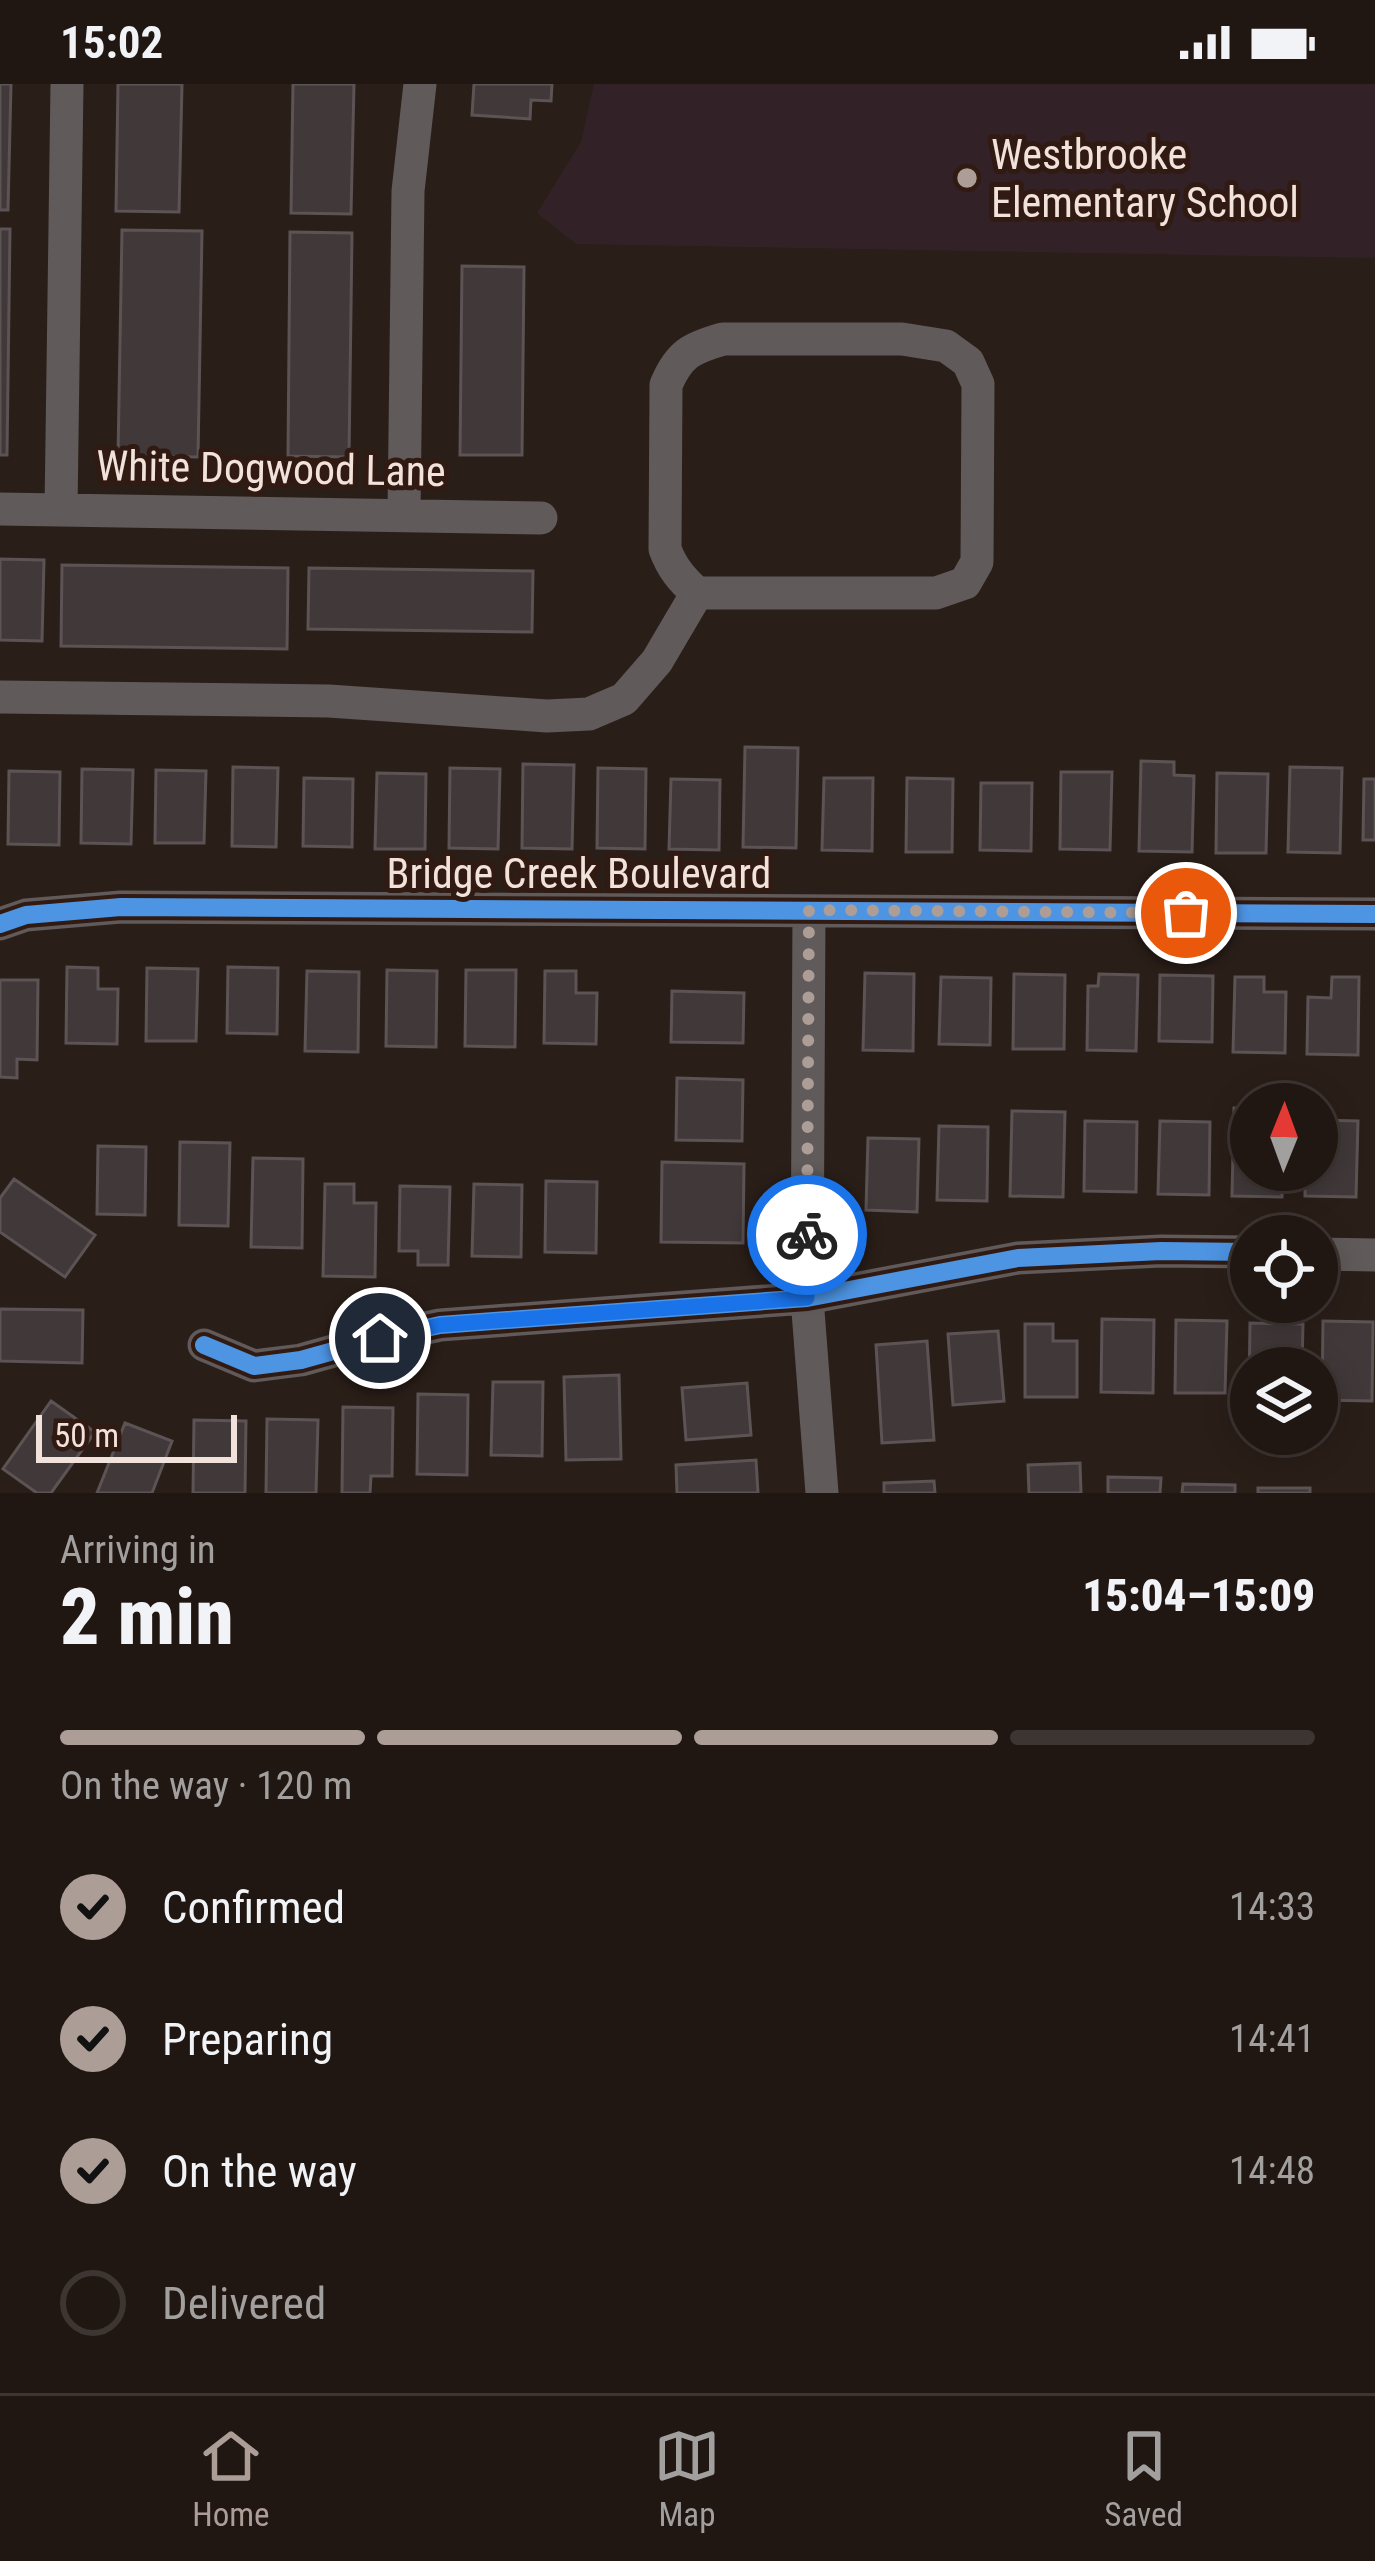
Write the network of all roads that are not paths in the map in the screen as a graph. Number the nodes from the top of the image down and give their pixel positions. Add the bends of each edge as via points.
1 (67, 84) edge
2 (420, 84) edge
3 (0, 509) edge
4 (61, 510) junction
5 (404, 515) junction
6 (541, 518) dead end
7 (698, 593) junction
8 (0, 697) edge
9 (809, 910) junction
10 (1375, 914) edge
11 (0, 923) edge
12 (1230, 1252) edge
13 (1338, 1254) edge
14 (1375, 1255) edge
15 (807, 1298) junction
16 (204, 1345) dead end
17 (822, 1493) edge

1 - 4 street
2 - 5 street via 408,191
3 - 4 street, White Dogwood Lane
4 - 5 street, White Dogwood Lane
5 - 6 street, White Dogwood Lane
7 - 7 street via 936,593 965,583 977,562 978,383 968,362 946,346 902,339 723,338 675,364 666,385 665,549
7 - 8 street via 624,699 589,714
9 - 10 street, Bridge Creek Boulevard
9 - 11 street, Bridge Creek Boulevard via 121,907
9 - 15 street
12 - 15 street via 1018,1258
13 - 14 street
15 - 16 street via 440,1325 254,1366
15 - 17 street

